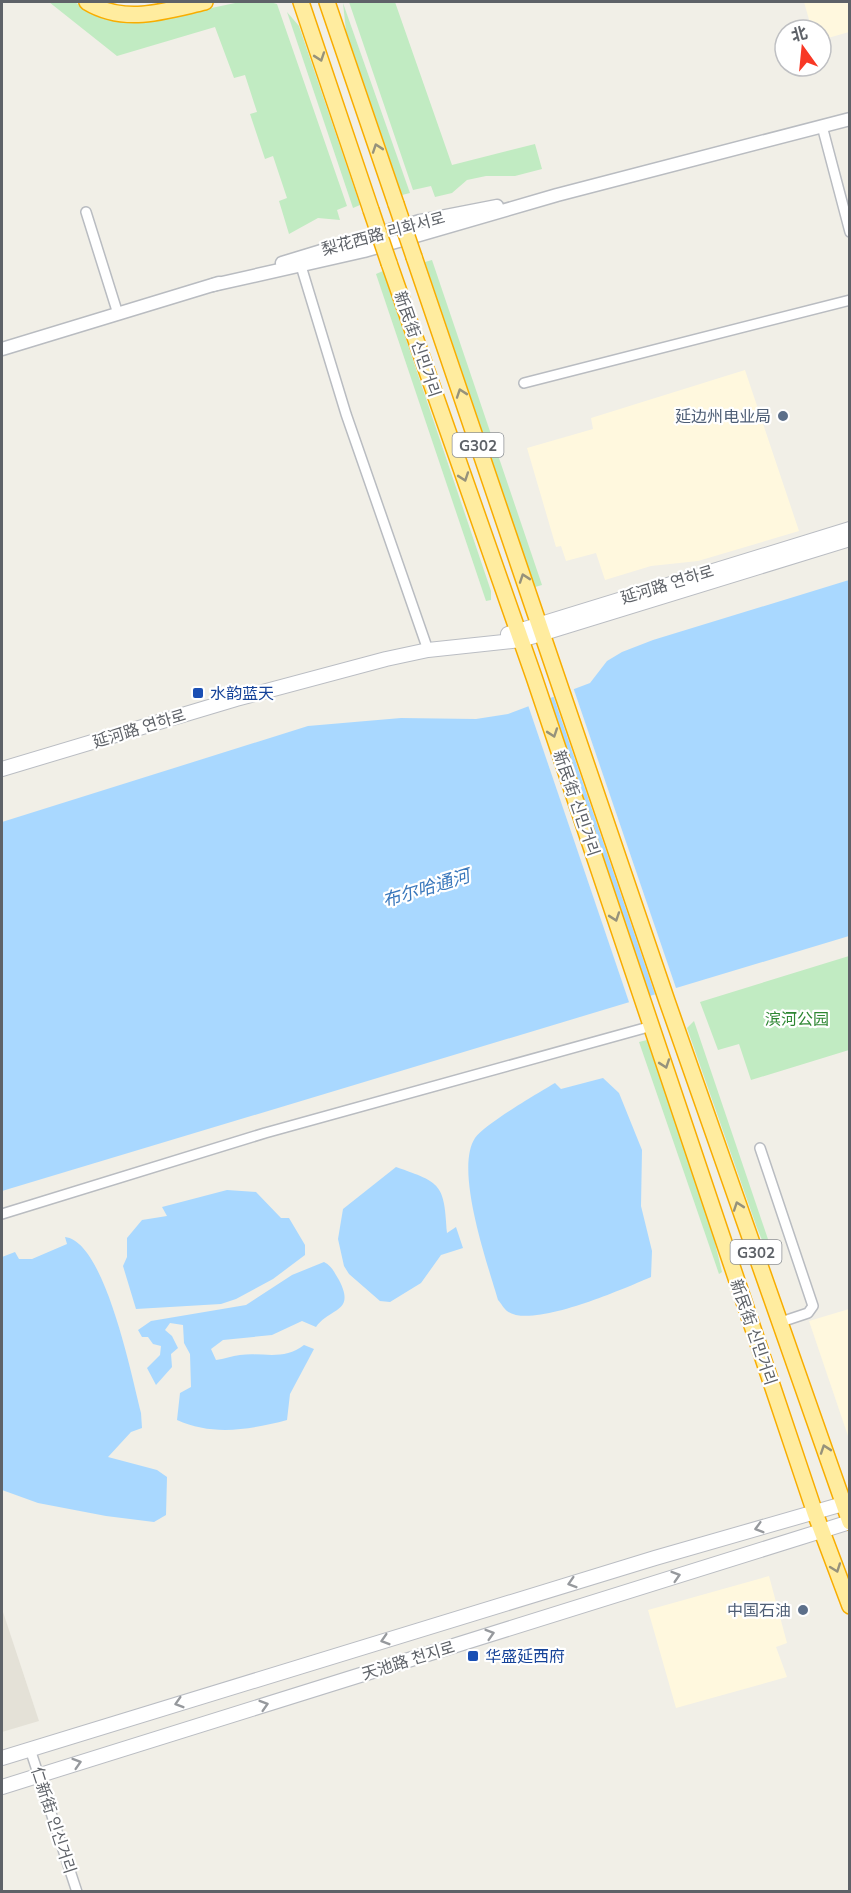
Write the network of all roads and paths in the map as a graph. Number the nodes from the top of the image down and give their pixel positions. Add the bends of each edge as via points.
1 (87, 2) edge
2 (105, 2) edge
3 (178, 2) edge
4 (205, 2) edge
5 (288, 2) edge
6 (301, 2) edge
7 (327, 2) edge
8 (337, 2) edge
9 (309, 24) junction
10 (340, 40) junction
11 (849, 119) edge
12 (822, 126) junction
13 (557, 195) junction
14 (86, 212) dead end
15 (849, 232) edge
16 (301, 266) junction
17 (213, 285) junction
18 (849, 300) edge
19 (118, 314) junction
20 (2, 349) edge
21 (524, 383) dead end
22 (849, 529) edge
23 (849, 539) edge
24 (541, 628) junction
25 (520, 635) junction
26 (428, 650) junction
27 (2, 769) edge
28 (676, 1025) junction
29 (653, 1029) junction
30 (760, 1148) dead end
31 (2, 1215) edge
32 (781, 1322) junction
33 (848, 1500) edge
34 (815, 1512) junction
35 (849, 1522) edge
36 (822, 1531) junction
37 (849, 1606) edge
38 (30, 1749) junction
39 (2, 1758) edge
40 (39, 1775) junction
41 (2, 1787) edge
42 (78, 1892) edge

1 - 4 highway via 108,11 134,15
2 - 3 highway via 140,8
5 - 9 highway
6 - 9 highway, 新民街 신민거리 / G302
7 - 10 highway, 新民街 신민거리 / G302
8 - 10 highway
9 -> 25 highway, 新民街 신민거리 / G302, bridge
24 -> 10 highway, 新民街 신민거리 / G302, bridge
11 - 12 street, 梨花西路 리화서로
12 - 13 street, 梨花西路 리화서로
12 - 15 street
13 - 16 street, 梨花西路 리화서로 via 425,235
13 - 17 street, 梨花西路 리화서로 via 420,221
14 - 19 street
16 - 17 street, 梨花西路 리화서로
16 - 26 street via 346,414
17 - 19 street, 梨花西路 리화서로
18 - 21 street
19 - 20 street, 梨花西路 리화서로
22 - 24 main road, 延河路 연하로
23 - 24 main road, 延河路 연하로
24 - 25 main road, 延河路 연하로
24 - 28 highway, 新民街 신민거리 / G302
25 - 26 main road, 延河路 연하로
25 -> 29 highway, 新民街 신민거리 / G302
26 - 27 main road, 延河路 연하로 via 236,699
28 - 29 highway
32 -> 28 highway, 新民街 신민거리 / G302
29 - 31 street via 265,1133
29 -> 34 highway, 新民街 신민거리 / G302
30 - 32 street via 813,1306 808,1313
33 -> 32 highway, 新民街 신민거리 / G302
33 - 34 main road, 天池路 천지로
33 - 35 highway, 新民街 신민거리 / G302
34 - 36 highway, 新民街 신민거리 / G302
34 -> 38 main road, 天池路 천지로
35 - 36 main road, 天池路 천지로
36 -> 37 highway, 新民街 신민거리 / G302
40 -> 36 main road, 天池路 천지로
38 - 39 main road, 天池路 천지로
38 - 40 street, 仁新街 인신거리
40 - 41 main road, 天池路 천지로
40 - 42 street, 仁新街 인신거리

